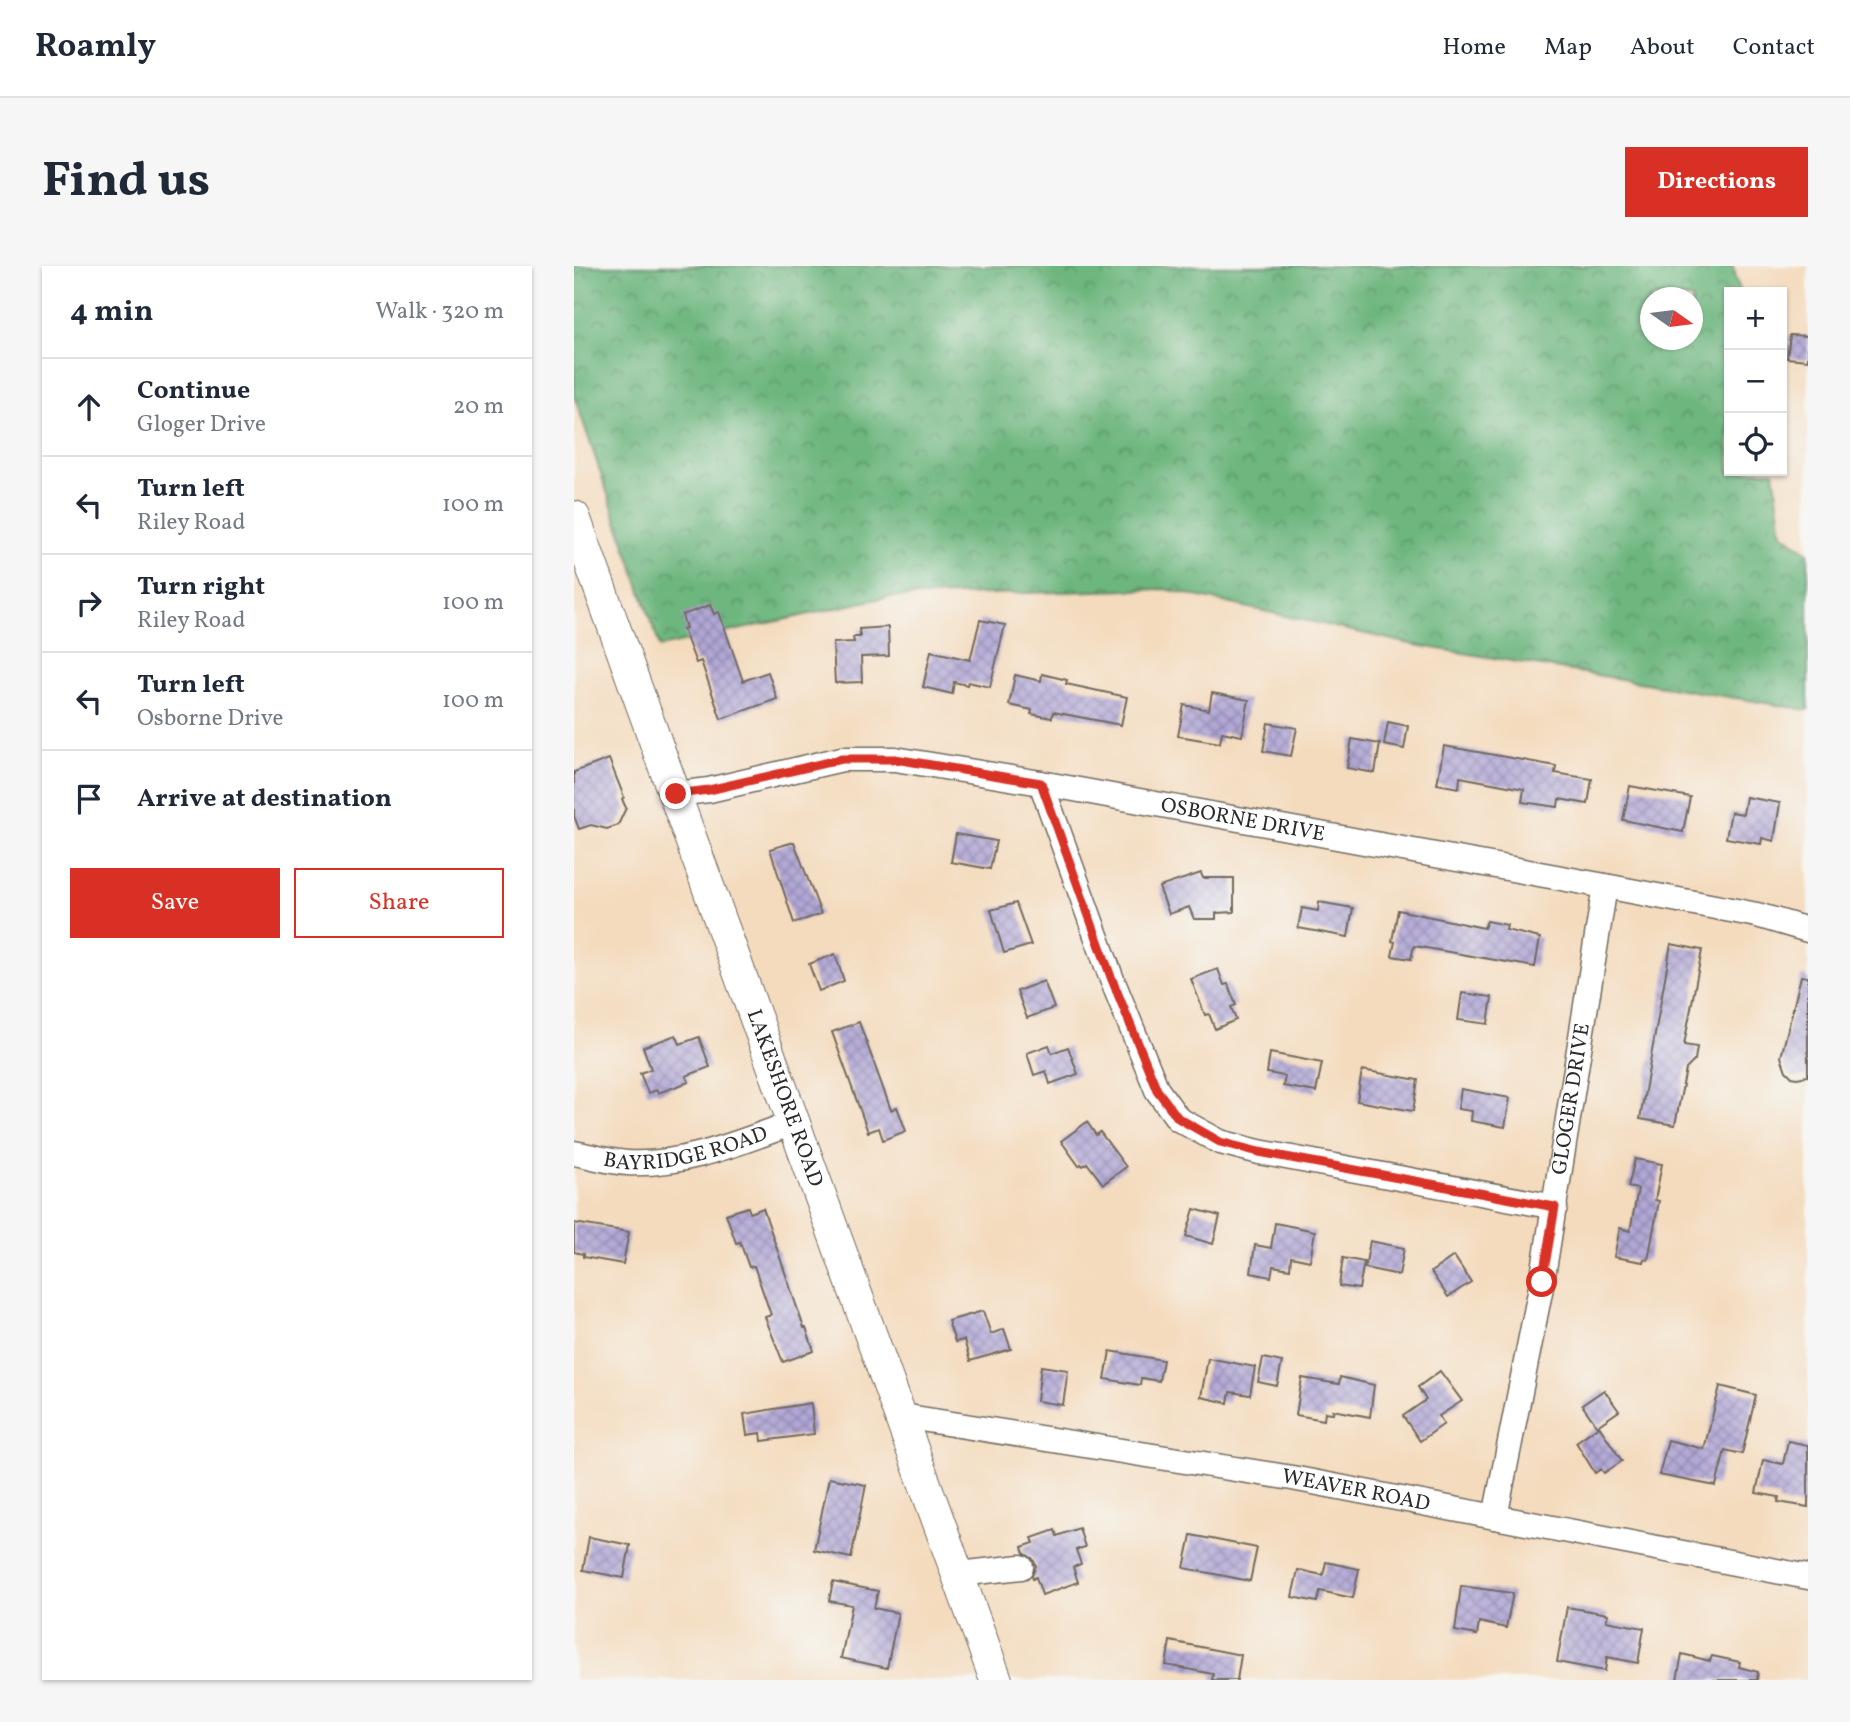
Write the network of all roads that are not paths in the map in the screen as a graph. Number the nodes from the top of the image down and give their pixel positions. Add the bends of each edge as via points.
1 (574, 517) edge
2 (1041, 783) junction
3 (676, 794) junction
4 (1605, 886) junction
5 (1808, 930) edge
6 (796, 1122) junction
7 (574, 1153) edge
8 (1555, 1207) junction
9 (902, 1416) junction
10 (1494, 1517) junction
11 (1021, 1567) dead end
12 (958, 1574) junction
13 (1808, 1577) edge
14 (996, 1680) edge

1 - 3 street, LAKESHORE ROAD
2 - 3 street, OSBORNE DRIVE via 895,759 842,759
2 - 4 street, OSBORNE DRIVE
2 - 8 street via 1157,1090 1178,1118 1220,1142 1259,1152
3 - 6 street, LAKESHORE ROAD
4 - 5 street, OSBORNE DRIVE via 1757,915
4 - 8 street, GLOGER DRIVE
6 - 7 street, BAYRIDGE ROAD via 679,1160 627,1163
6 - 9 street, LAKESHORE ROAD
8 - 10 street, GLOGER DRIVE
9 - 10 street, WEAVER ROAD via 1292,1478
9 - 12 street, LAKESHORE ROAD
10 - 13 street, WEAVER ROAD
11 - 12 street
12 - 14 street, LAKESHORE ROAD

